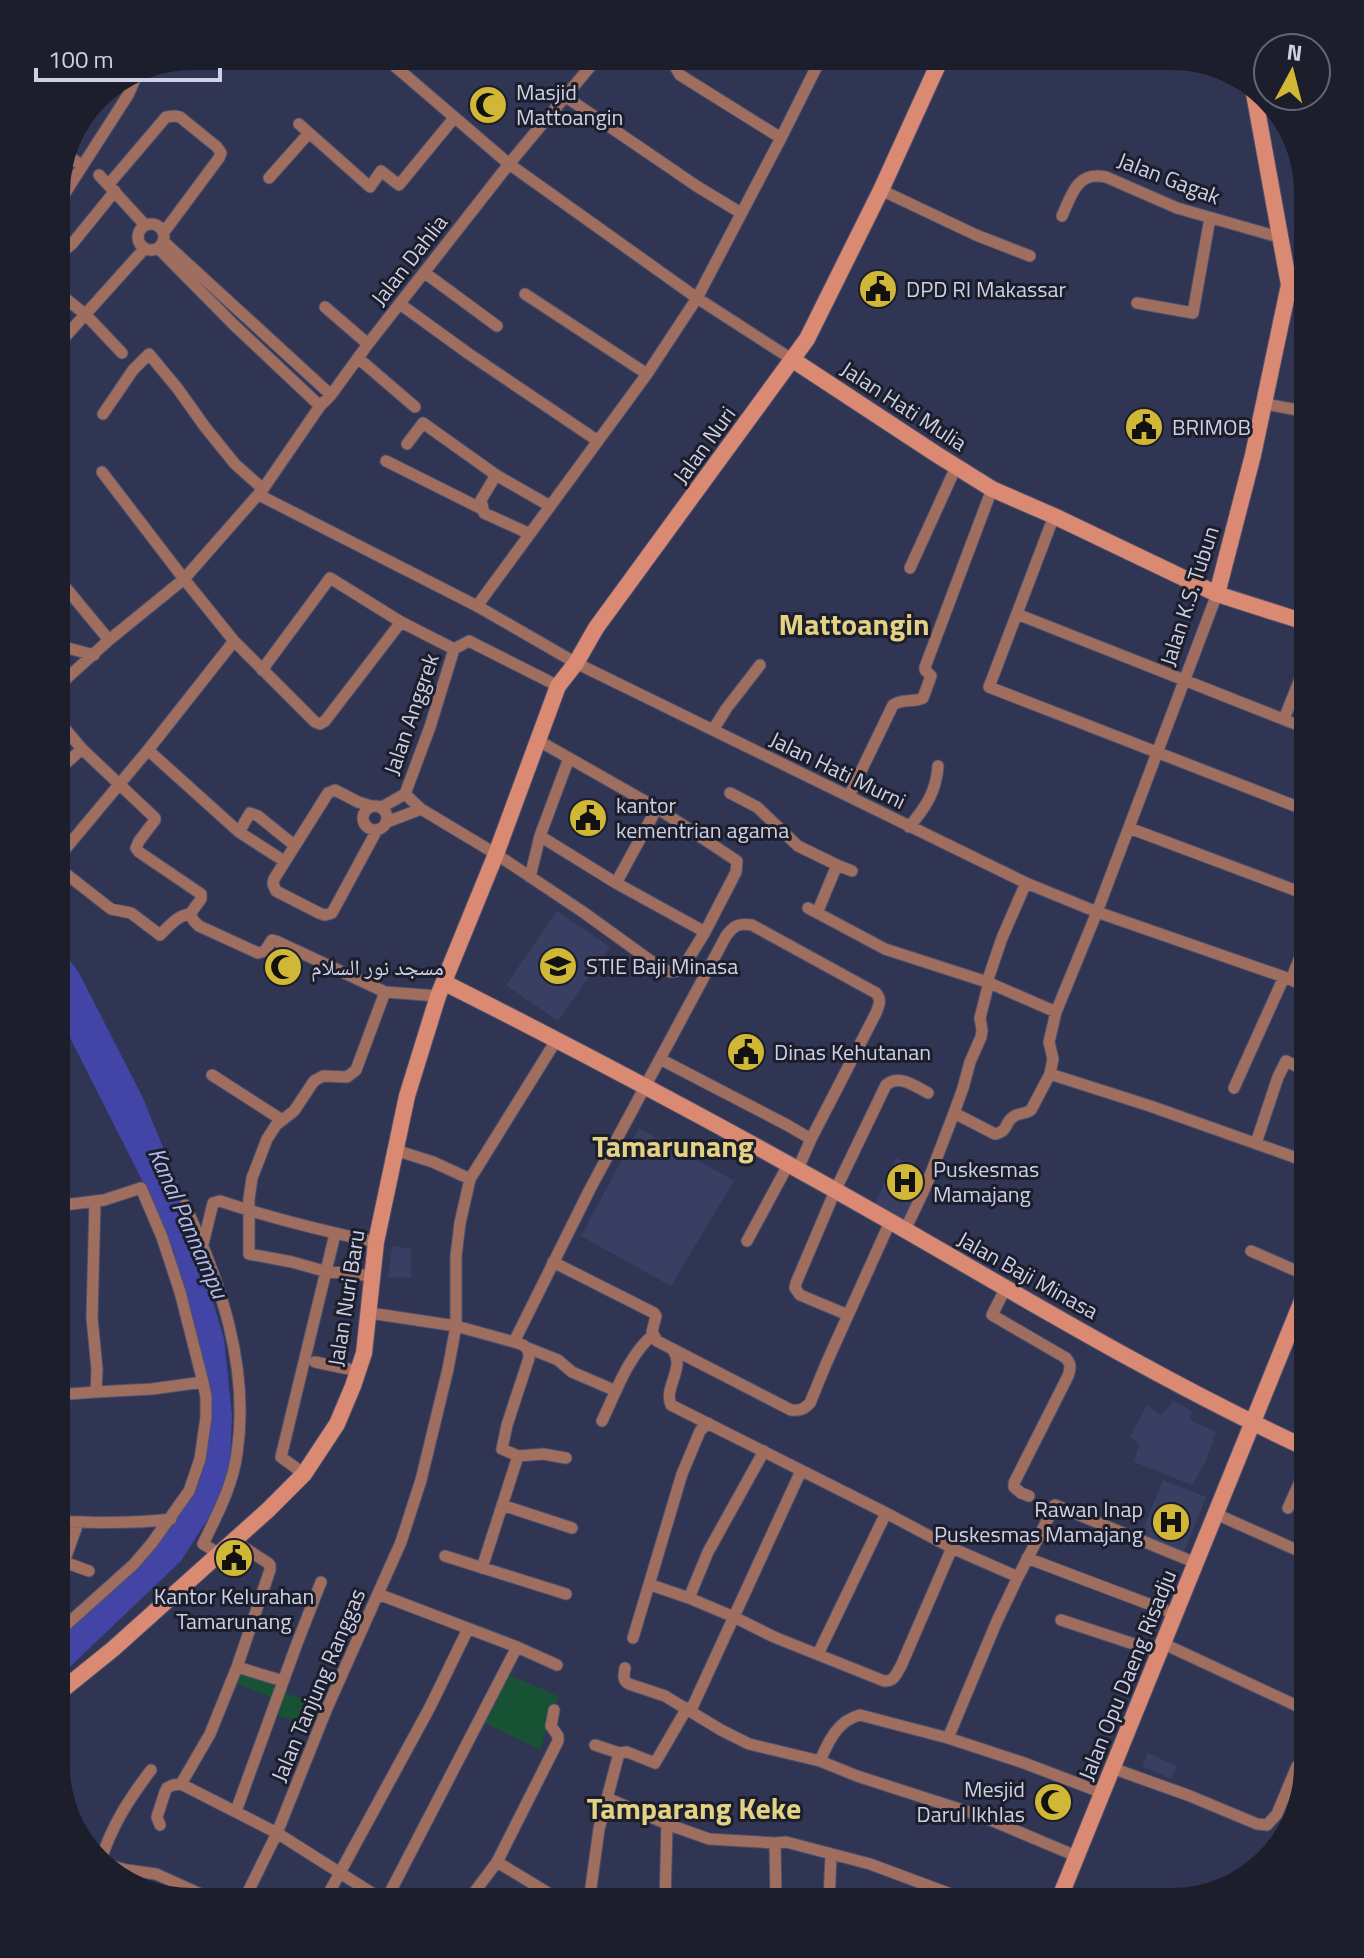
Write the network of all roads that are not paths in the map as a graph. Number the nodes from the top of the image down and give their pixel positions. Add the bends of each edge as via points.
1 (399, 70) edge
2 (588, 70) edge
3 (677, 70) edge
4 (812, 70) edge
5 (936, 70) edge
6 (132, 85) edge
7 (566, 97) junction
8 (1258, 112) edge
9 (454, 118) junction
10 (299, 124) dead end
11 (309, 133) junction
12 (781, 138) junction
13 (74, 160) edge
14 (509, 164) junction
15 (82, 166) junction
16 (99, 175) dead end
17 (269, 178) dead end
18 (70, 185) edge
19 (112, 187) junction
20 (881, 190) junction
21 (741, 213) junction
22 (1062, 216) dead end
23 (1210, 218) junction
24 (145, 225) junction
25 (1282, 238) junction
26 (157, 242) junction
27 (70, 246) edge
28 (1030, 256) dead end
29 (425, 273) junction
30 (1289, 285) junction
31 (1294, 286) edge
32 (525, 294) dead end
33 (697, 298) junction
34 (70, 302) edge
35 (1137, 303) dead end
36 (400, 304) junction
37 (325, 307) dead end
38 (85, 314) junction
39 (243, 315) junction
40 (233, 324) junction
41 (497, 326) dead end
42 (70, 331) edge
43 (368, 344) junction
44 (122, 353) dead end
45 (358, 358) junction
46 (793, 360) junction
47 (295, 362) junction
48 (285, 373) junction
49 (647, 374) junction
50 (331, 395) junction
51 (1265, 404) junction
52 (320, 406) junction
53 (415, 407) dead end
54 (1294, 409) edge
55 (103, 414) dead end
56 (598, 441) junction
57 (407, 444) dead end
58 (386, 461) dead end
59 (956, 467) junction
60 (102, 472) dead end
61 (496, 475) junction
62 (992, 489) junction
63 (261, 492) junction
64 (550, 506) junction
65 (482, 509) junction
66 (1054, 516) junction
67 (530, 534) junction
68 (910, 568) dead end
69 (184, 579) junction
70 (70, 593) edge
71 (1217, 594) junction
72 (477, 606) junction
73 (1017, 614) junction
74 (1294, 619) edge
75 (401, 622) junction
76 (109, 640) junction
77 (234, 641) junction
78 (70, 649) edge
79 (454, 649) junction
80 (94, 655) junction
81 (570, 660) junction
82 (760, 665) dead end
83 (262, 670) junction
84 (70, 676) edge
85 (1184, 681) junction
86 (558, 686) junction
87 (1294, 694) edge
88 (1284, 719) junction
89 (1294, 723) edge
90 (713, 730) junction
91 (70, 735) edge
92 (539, 741) junction
93 (82, 749) junction
94 (148, 750) junction
95 (1156, 753) junction
96 (569, 758) junction
97 (70, 759) edge
98 (938, 766) dead end
99 (118, 785) junction
100 (730, 793) dead end
101 (405, 794) junction
102 (849, 796) junction
103 (369, 806) junction
104 (1294, 806) edge
105 (657, 808) junction
106 (421, 809) junction
107 (387, 822) junction
108 (909, 827) junction
109 (1129, 828) junction
110 (372, 829) junction
111 (239, 832) junction
112 (540, 836) junction
113 (70, 845) edge
114 (294, 845) junction
115 (496, 854) junction
116 (284, 861) junction
117 (837, 865) junction
118 (852, 871) dead end
119 (70, 875) edge
120 (530, 877) junction
121 (616, 883) junction
122 (1026, 883) junction
123 (1294, 890) edge
124 (1097, 912) junction
125 (190, 914) junction
126 (705, 932) junction
127 (1294, 966) edge
128 (1288, 979) junction
129 (1294, 981) edge
130 (988, 982) junction
131 (442, 990) junction
132 (385, 992) junction
133 (1056, 1012) junction
134 (557, 1039) junction
135 (660, 1059) junction
136 (1294, 1065) edge
137 (1050, 1074) junction
138 (212, 1075) dead end
139 (644, 1086) junction
140 (1234, 1088) dead end
141 (928, 1093) dead end
142 (954, 1113) junction
143 (282, 1120) junction
144 (811, 1139) junction
145 (1256, 1143) junction
146 (395, 1150) junction
147 (1294, 1157) edge
148 (793, 1167) junction
149 (470, 1179) junction
150 (835, 1191) junction
151 (95, 1201) junction
152 (70, 1204) edge
153 (185, 1205) dead end
154 (251, 1212) junction
155 (898, 1226) junction
156 (335, 1234) junction
157 (747, 1241) dead end
158 (376, 1242) junction
159 (203, 1244) junction
160 (1251, 1251) dead end
161 (553, 1262) junction
162 (1294, 1270) edge
163 (324, 1271) junction
164 (373, 1276) junction
165 (1005, 1289) junction
166 (370, 1313) junction
167 (848, 1315) junction
168 (1294, 1321) edge
169 (456, 1326) junction
170 (653, 1335) junction
171 (514, 1342) junction
172 (528, 1348) junction
173 (672, 1349) junction
174 (315, 1362) dead end
175 (358, 1371) junction
176 (203, 1382) junction
177 (616, 1391) junction
178 (96, 1392) junction
179 (70, 1394) edge
180 (602, 1421) dead end
181 (708, 1423) junction
182 (1253, 1423) junction
183 (1294, 1442) edge
184 (764, 1451) junction
185 (518, 1456) junction
186 (566, 1458) dead end
187 (801, 1471) junction
188 (304, 1474) junction
189 (1294, 1495) edge
190 (1029, 1496) dead end
191 (502, 1505) junction
192 (1288, 1508) dead end
193 (886, 1513) junction
194 (1216, 1514) junction
195 (171, 1519) junction
196 (70, 1522) edge
197 (78, 1523) junction
198 (572, 1528) dead end
199 (70, 1540) edge
200 (234, 1541) junction
201 (952, 1548) junction
202 (1294, 1549) edge
203 (218, 1553) junction
204 (445, 1556) dead end
205 (1027, 1558) junction
206 (1196, 1563) junction
207 (70, 1564) edge
208 (482, 1568) junction
209 (89, 1571) dead end
210 (1018, 1577) junction
211 (321, 1582) dead end
212 (651, 1585) junction
213 (378, 1594) junction
214 (566, 1594) dead end
215 (689, 1598) junction
216 (1175, 1614) junction
217 (734, 1617) junction
218 (1061, 1620) dead end
219 (70, 1621) edge
220 (468, 1629) junction
221 (633, 1638) dead end
222 (517, 1647) junction
223 (1160, 1648) junction
224 (818, 1654) junction
225 (557, 1665) dead end
226 (237, 1667) junction
227 (625, 1668) dead end
228 (70, 1680) edge
229 (283, 1681) junction
230 (1294, 1705) edge
231 (689, 1709) junction
232 (554, 1710) dead end
233 (948, 1738) junction
234 (595, 1745) dead end
235 (619, 1753) junction
236 (820, 1761) junction
237 (1112, 1768) junction
238 (151, 1770) dead end
239 (1293, 1774) edge
240 (181, 1784) junction
241 (1103, 1793) junction
242 (607, 1798) junction
243 (236, 1811) junction
244 (667, 1824) junction
245 (160, 1825) dead end
246 (277, 1833) junction
247 (775, 1843) junction
248 (105, 1851) edge
249 (831, 1854) junction
250 (1076, 1856) junction
251 (497, 1862) junction
252 (128, 1870) edge
253 (339, 1871) junction
254 (187, 1888) edge
255 (250, 1888) edge
256 (331, 1888) edge
257 (364, 1888) edge
258 (392, 1888) edge
259 (478, 1888) edge
260 (540, 1888) edge
261 (591, 1888) edge
262 (665, 1888) edge
263 (776, 1888) edge
264 (830, 1888) edge
265 (934, 1888) edge
266 (1063, 1888) edge

1 - 9 street, Jalan Hati Mulia
2 - 7 street, Jalan Dahlia
3 - 12 street
4 - 12 street
5 - 20 street, Jalan Nuri
6 - 15 street
7 - 14 street, Jalan Dahlia
7 - 21 street
8 - 25 street
9 - 11 street via 399,185 381,171 370,187
9 - 14 street, Jalan Hati Mulia
10 - 11 street
11 - 17 street
12 - 21 street
13 - 15 street
14 - 29 street, Jalan Dahlia
14 - 33 street, Jalan Hati Mulia
15 - 18 street
16 - 19 street
19 - 24 street
19 - 26 street via 166,117 180,117 217,147 219,158
19 - 27 street
20 - 28 street
20 - 46 street, Jalan Nuri
21 - 33 street
22 - 23 street, Jalan Gagak via 1078,185 1097,175
23 - 25 street, Jalan Gagak
23 - 35 street via 1193,313
24 - 26 street via 158,226
24 - 26 street via 139,232 141,245
25 - 30 street
26 - 38 street
26 - 39 street
26 - 40 street
29 - 36 street, Jalan Dahlia
29 - 41 street
30 - 31 street
30 - 51 street, Jalan K.S. Tubun
32 - 49 street
33 - 46 street, Jalan Hati Mulia
33 - 49 street
34 - 38 street
36 - 43 street, Jalan Dahlia
36 - 56 street
37 - 43 street
38 - 42 street
38 - 44 street
39 - 40 street
39 - 47 street
40 - 48 street
43 - 45 street, Jalan Dahlia
45 - 50 street, Jalan Dahlia
45 - 53 street
46 - 59 street, Jalan Hati Mulia
46 - 81 street, Jalan Nuri
47 - 48 street
47 - 50 street
48 - 52 street
49 - 56 street
50 - 52 street, Jalan Dahlia
51 - 54 street
51 - 71 street, Jalan K.S. Tubun
52 - 63 street, Jalan Dahlia
55 - 63 street, Jalan Hati Murni via 149,354
56 - 64 street
57 - 61 street via 423,423
58 - 65 street
59 - 62 street, Jalan Hati Mulia
59 - 68 street
60 - 69 street
61 - 64 street
61 - 65 street via 481,500
62 - 66 street, Jalan Hati Mulia
62 - 102 street via 925,667 931,676 923,698 893,705
63 - 69 street, Jalan Dahlia
63 - 72 street, Jalan Hati Murni
64 - 67 street
65 - 67 street
66 - 71 street, Jalan Hati Mulia
66 - 73 street
67 - 72 street
69 - 76 street, Jalan Dahlia
69 - 77 street
70 - 76 street
71 - 74 street, Jalan Hati Mulia
71 - 85 street, Jalan K.S. Tubun
72 - 81 street, Jalan Hati Murni
73 - 85 street
73 - 95 street via 989,687
75 - 79 street, Jalan Anggrek
75 - 83 street, Jalan Anggrek via 330,578
75 - 83 street via 320,724
76 - 80 street, Jalan Dahlia
77 - 83 street
77 - 94 street
78 - 80 street
79 - 86 street via 469,641
79 - 101 street, Jalan Anggrek
80 - 84 street, Jalan Dahlia
81 - 86 street, Jalan Nuri
81 - 90 street, Jalan Hati Murni
82 - 90 street
85 - 88 street
85 - 95 street, Jalan K.S. Tubun
86 - 92 street, Jalan Nuri
87 - 88 street
88 - 89 street
90 - 102 street, Jalan Hati Murni
91 - 93 street
92 - 96 street
92 - 115 street, Jalan Nuri
93 - 97 street
93 - 99 street
94 - 99 street
94 - 111 street
95 - 104 street
95 - 109 street, Jalan K.S. Tubun
96 - 105 street
96 - 112 street
98 - 108 street via 929,803
99 - 113 street
99 - 125 street via 155,818 136,848 201,894
100 - 117 street via 757,807 798,846
101 - 103 street
101 - 106 street, Jalan Anggrek
102 - 108 street, Jalan Hati Murni
103 - 107 street via 387,814
103 - 110 street via 363,819
103 - 114 street via 331,791
105 - 121 street
105 - 126 street via 737,861
106 - 107 street
106 - 115 street, Jalan Anggrek
107 - 110 street
108 - 122 street, Jalan Hati Murni
109 - 123 street
109 - 124 street, Jalan K.S. Tubun
110 - 116 street via 371,842 332,913 319,913 278,894 274,879
111 - 114 street via 250,813 255,814
111 - 116 street
112 - 120 street
112 - 121 street
114 - 116 street
115 - 120 street, Jalan Anggrek
115 - 131 street, Jalan Nuri
117 - 118 street
117 - 130 street via 812,910 885,949
119 - 125 street via 111,909 131,913 160,935
120 - 126 street, Jalan Anggrek via 671,972 684,966
121 - 126 street
122 - 124 street, Jalan Hati Murni
122 - 130 street
124 - 128 street, Jalan Hati Murni
124 - 133 street, Jalan K.S. Tubun
125 - 132 street via 199,926 255,952 264,952 276,941
127 - 128 street
128 - 129 street, Jalan Hati Murni
128 - 140 street
130 - 133 street
130 - 142 street via 981,1037
131 - 132 street
131 - 134 street, Jalan Baji Minasa
131 - 146 street, Jalan Nuri Baru
132 - 143 street via 356,1070 347,1077 314,1081
133 - 137 street, Jalan K.S. Tubun via 1049,1042
134 - 139 street, Jalan Baji Minasa
134 - 149 street, Jalan Tanjung Ranggas
135 - 139 street
135 - 144 street
135 - 144 street via 726,936 736,925 752,925 879,997 876,1013
136 - 145 street via 1286,1061 1278,1077
137 - 142 street via 1031,1110 1014,1116 999,1134
137 - 145 street
138 - 143 street
139 - 148 street, Jalan Baji Minasa
139 - 161 street
141 - 150 street via 907,1082 892,1080 886,1085
142 - 155 street via 926,1186
143 - 154 street via 267,1139 252,1178
144 - 148 street
145 - 147 street
146 - 149 street
146 - 158 street, Jalan Nuri Baru
148 - 150 street, Jalan Baji Minasa
148 - 157 street
149 - 169 street, Jalan Tanjung Ranggas via 456,1256
150 - 155 street, Jalan Baji Minasa
150 - 167 street via 795,1288
151 - 152 street
151 - 176 street via 141,1188 162,1237
151 - 178 street
153 - 159 street
154 - 156 street
154 - 159 street via 214,1202
154 - 163 street via 249,1254
155 - 165 street, Jalan Baji Minasa
155 - 167 street
156 - 158 street
156 - 163 street
158 - 164 street, Jalan Nuri Baru
159 - 203 street via 224,1310 240,1394 237,1456 203,1544
160 - 162 street
161 - 170 street via 654,1313
161 - 171 street
163 - 164 street
163 - 188 street via 281,1457
164 - 166 street, Jalan Nuri Baru
165 - 182 street, Jalan Baji Minasa
165 - 190 street via 992,1315 1070,1363 1014,1483
166 - 169 street
166 - 175 street, Jalan Nuri Baru
167 - 173 street via 810,1403 801,1410 791,1410
168 - 182 street, Jalan Opu Daeng Risadju
169 - 171 street
169 - 213 street, Jalan Tanjung Ranggas via 421,1480
170 - 173 street
170 - 177 street via 643,1342
171 - 172 street
172 - 177 street
172 - 185 street via 502,1449
173 - 181 street via 677,1366 668,1400
174 - 175 street
175 - 188 street, Jalan Nuri Baru via 337,1424
176 - 178 street
176 - 195 street via 206,1417 200,1459 189,1491
177 - 180 street
178 - 179 street
181 - 184 street
181 - 212 street via 682,1474
182 - 183 street, Jalan Baji Minasa
182 - 194 street, Jalan Opu Daeng Risadju
184 - 187 street
184 - 215 street
185 - 186 street
185 - 191 street
187 - 193 street
187 - 217 street
188 - 200 street, Jalan Nuri Baru
189 - 192 street
191 - 198 street
191 - 208 street
193 - 201 street
193 - 224 street
194 - 202 street
194 - 206 street, Jalan Opu Daeng Risadju
195 - 197 street
195 - 219 street via 134,1564
196 - 197 street
197 - 199 street
200 - 203 street, Jalan Nuri Baru
200 - 226 street via 270,1565
201 - 210 street
201 - 224 street via 894,1678 884,1681
203 - 228 street, Jalan Nuri Baru via 113,1649
204 - 208 street
205 - 206 street via 1055,1505
205 - 210 street
205 - 216 street
206 - 216 street, Jalan Opu Daeng Risadju
207 - 209 street
208 - 214 street
210 - 233 street
211 - 229 street
212 - 215 street
212 - 221 street
213 - 220 street
213 - 246 street, Jalan Tanjung Ranggas
215 - 217 street
216 - 223 street, Jalan Opu Daeng Risadju
217 - 224 street
217 - 231 street
218 - 223 street
220 - 222 street
220 - 253 street
222 - 225 street
222 - 258 street
223 - 230 street
223 - 237 street, Jalan Opu Daeng Risadju
226 - 229 street
226 - 240 street via 210,1734
227 - 231 street via 625,1682
229 - 243 street
231 - 235 street via 657,1762
231 - 236 street via 749,1744
232 - 251 street via 551,1726 558,1741
233 - 236 street via 854,1715 833,1733
233 - 241 street
234 - 235 street
235 - 242 street
236 - 250 street via 981,1816
237 - 239 street via 1267,1825
237 - 241 street, Jalan Opu Daeng Risadju
238 - 248 street via 120,1815
240 - 243 street
240 - 245 street via 167,1788 157,1819
241 - 250 street, Jalan Opu Daeng Risadju
242 - 244 street
242 - 261 street
243 - 246 street
244 - 247 street via 709,1839
244 - 262 street
246 - 253 street
246 - 255 street, Jalan Tanjung Ranggas
247 - 249 street
247 - 263 street
249 - 264 street
249 - 265 street
250 - 266 street, Jalan Opu Daeng Risadju
251 - 259 street
251 - 260 street
252 - 254 street via 156,1874
253 - 256 street
253 - 257 street

